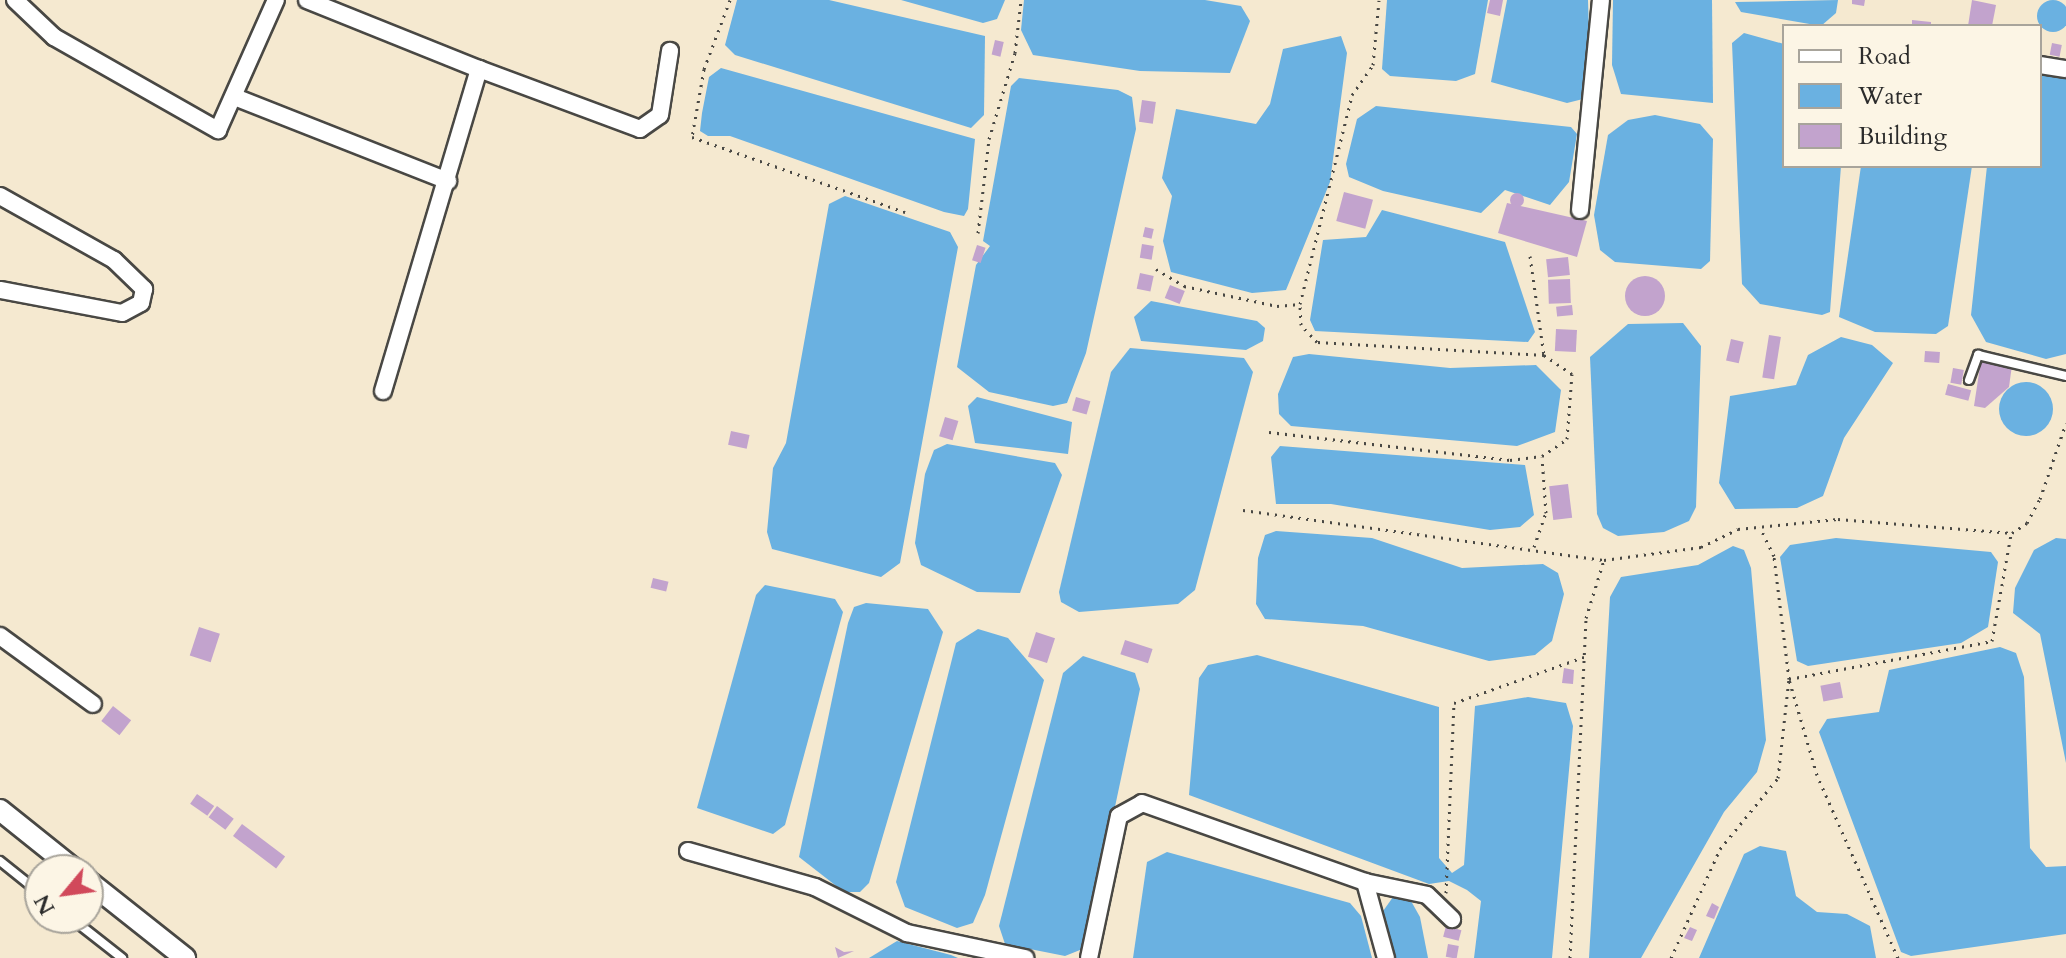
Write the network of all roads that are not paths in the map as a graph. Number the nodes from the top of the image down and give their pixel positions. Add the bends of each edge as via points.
1 (15, 0) edge
2 (276, 0) edge
3 (307, 0) edge
4 (1601, 0) edge
5 (670, 51) dead end
6 (2042, 65) edge
7 (479, 69) junction
8 (2066, 69) edge
9 (237, 98) junction
10 (448, 181) junction
11 (0, 196) edge
12 (1580, 210) dead end
13 (0, 290) edge
14 (2066, 376) edge
15 (1969, 380) dead end
16 (383, 391) dead end
17 (0, 636) edge
18 (93, 704) dead end
19 (0, 810) edge
20 (688, 851) dead end
21 (55, 854) edge
22 (0, 861) edge
23 (24, 880) edge
24 (1365, 882) junction
25 (104, 894) edge
26 (1452, 919) dead end
27 (91, 934) edge
28 (122, 958) edge
29 (185, 958) edge
30 (1025, 958) edge
31 (1089, 958) edge
32 (1386, 958) edge

1 - 9 street via 54,37 209,130 225,125
2 - 9 street
3 - 7 street
4 - 12 street
5 - 7 street via 660,115 640,129
6 - 8 street
7 - 10 street
9 - 10 street via 339,144
10 - 16 street
11 - 13 street via 114,260 144,289 141,303 122,313
14 - 15 lane via 1978,355
17 - 18 street
19 - 21 street
20 - 30 street via 815,887 907,933
22 - 23 lane
24 - 26 street via 1427,895
24 - 31 street via 1131,804 1119,816
24 - 32 street
25 - 29 street
27 - 28 lane

